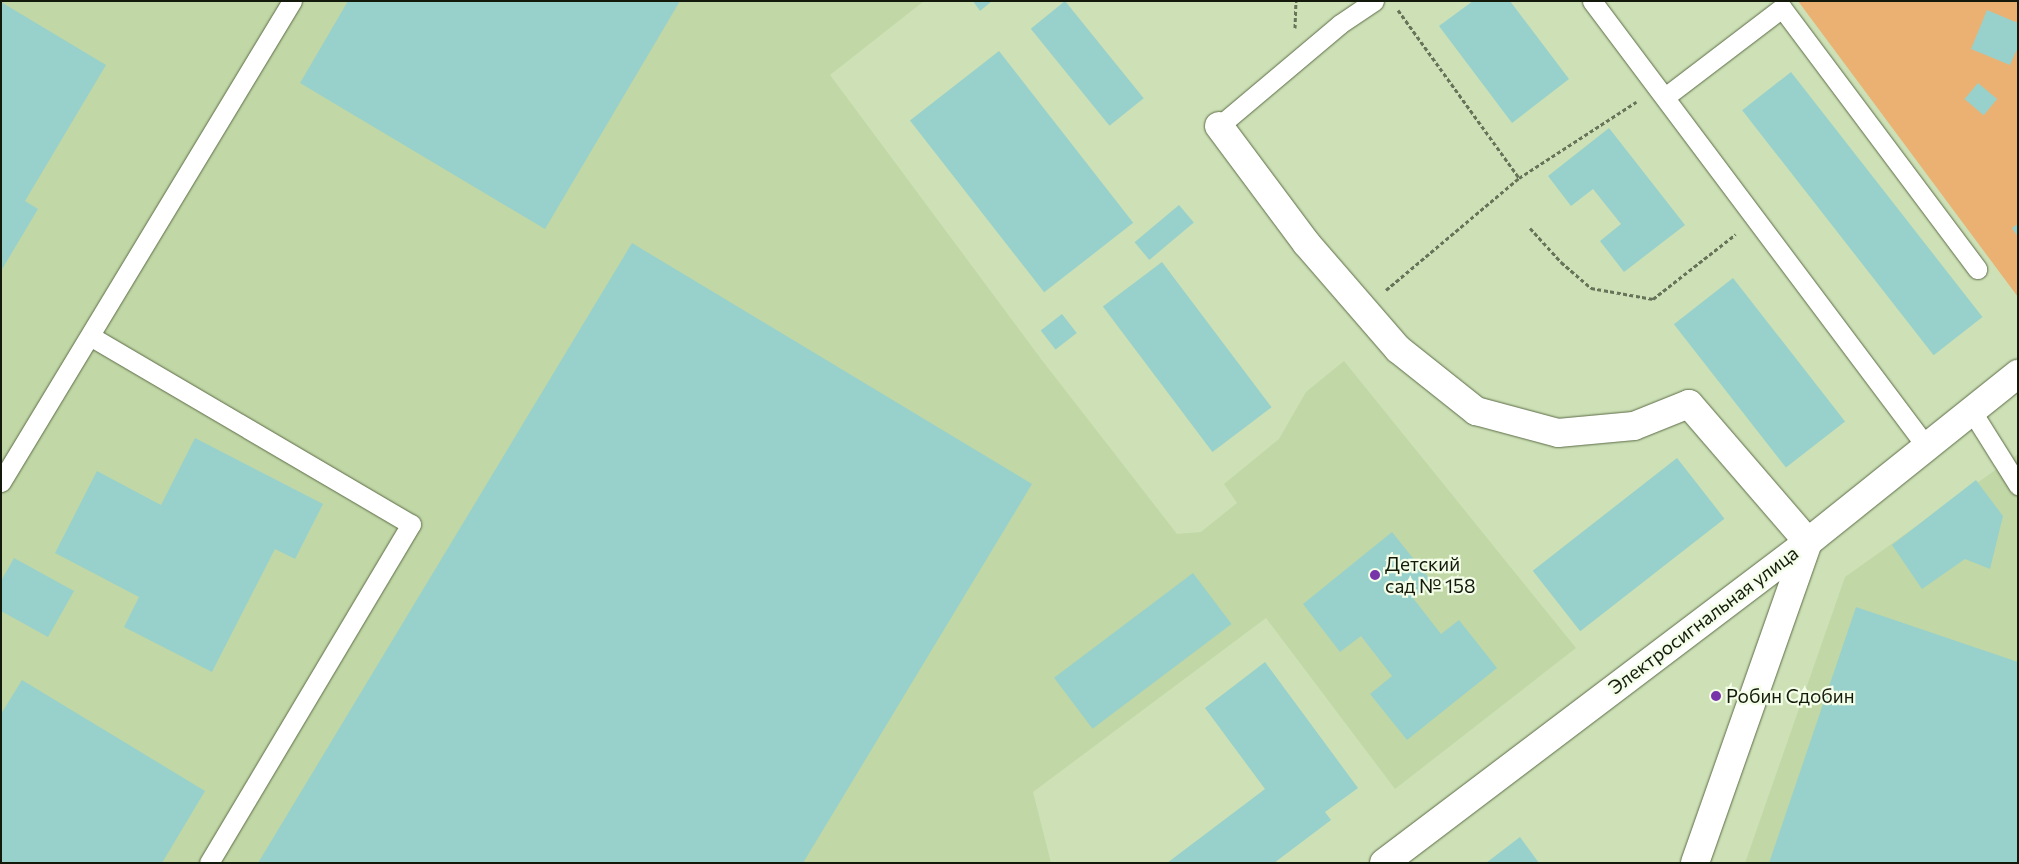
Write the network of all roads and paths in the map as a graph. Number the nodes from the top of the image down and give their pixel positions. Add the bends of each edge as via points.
1 (292, 1) edge
2 (1374, 1) edge
3 (1392, 1) edge
4 (1599, 4) edge
5 (1779, 5) edge
6 (1661, 92) junction
7 (1219, 126) joint
8 (1519, 178) junction
9 (1756, 218) junction
10 (1530, 228) dead end
11 (1977, 269) dead end
12 (1363, 309) junction
13 (90, 336) junction
14 (2018, 374) edge
15 (1971, 410) junction
16 (1926, 446) junction
17 (1, 482) edge
18 (2018, 485) edge
19 (1808, 542) junction
20 (210, 863) edge
21 (1384, 863) edge
22 (1695, 863) edge

1 - 13 lane
2 - 7 lane via 1340,24
3 - 8 path
4 - 6 lane
5 - 6 lane
5 - 11 lane
6 - 8 path
6 - 9 lane
7 - 12 street via 1307,244
8 - 12 path
9 - 10 path via 1653,299 1590,288
9 - 16 lane
12 - 19 street via 1398,349 1476,411 1558,433 1634,426 1689,404
13 - 17 lane
13 - 20 lane via 411,524
14 - 15 street, Электросигнальная улица
15 - 16 street, Электросигнальная улица
15 - 18 lane
16 - 19 street, Электросигнальная улица
19 - 21 street, Электросигнальная улица
19 - 22 street

